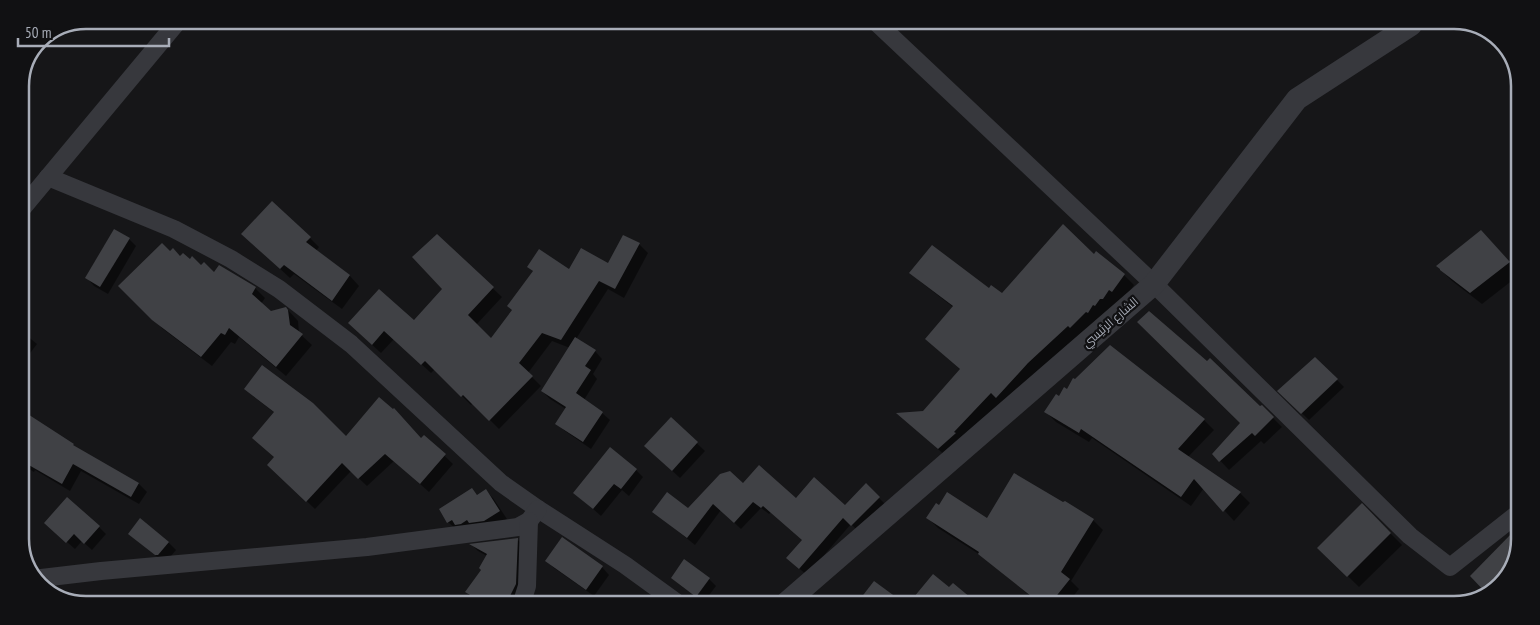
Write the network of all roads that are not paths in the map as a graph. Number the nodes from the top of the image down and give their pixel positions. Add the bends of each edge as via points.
1 (171, 29) edge
2 (883, 29) edge
3 (1405, 29) edge
4 (48, 177) junction
5 (29, 200) edge
6 (1154, 284) junction
7 (534, 515) junction
8 (1511, 519) edge
9 (44, 578) edge
10 (524, 596) edge
11 (668, 596) edge
12 (797, 596) edge

1 - 4 street
2 - 6 street
3 - 6 street, الشارع الرئيسي via 1297,99
4 - 5 street
4 - 7 street via 174,229 231,259 279,290 351,344
6 - 8 street via 1410,536 1450,567
6 - 12 street, الشارع الرئيسي
7 - 9 street via 518,527 367,547
7 - 10 street
7 - 11 street via 625,565

